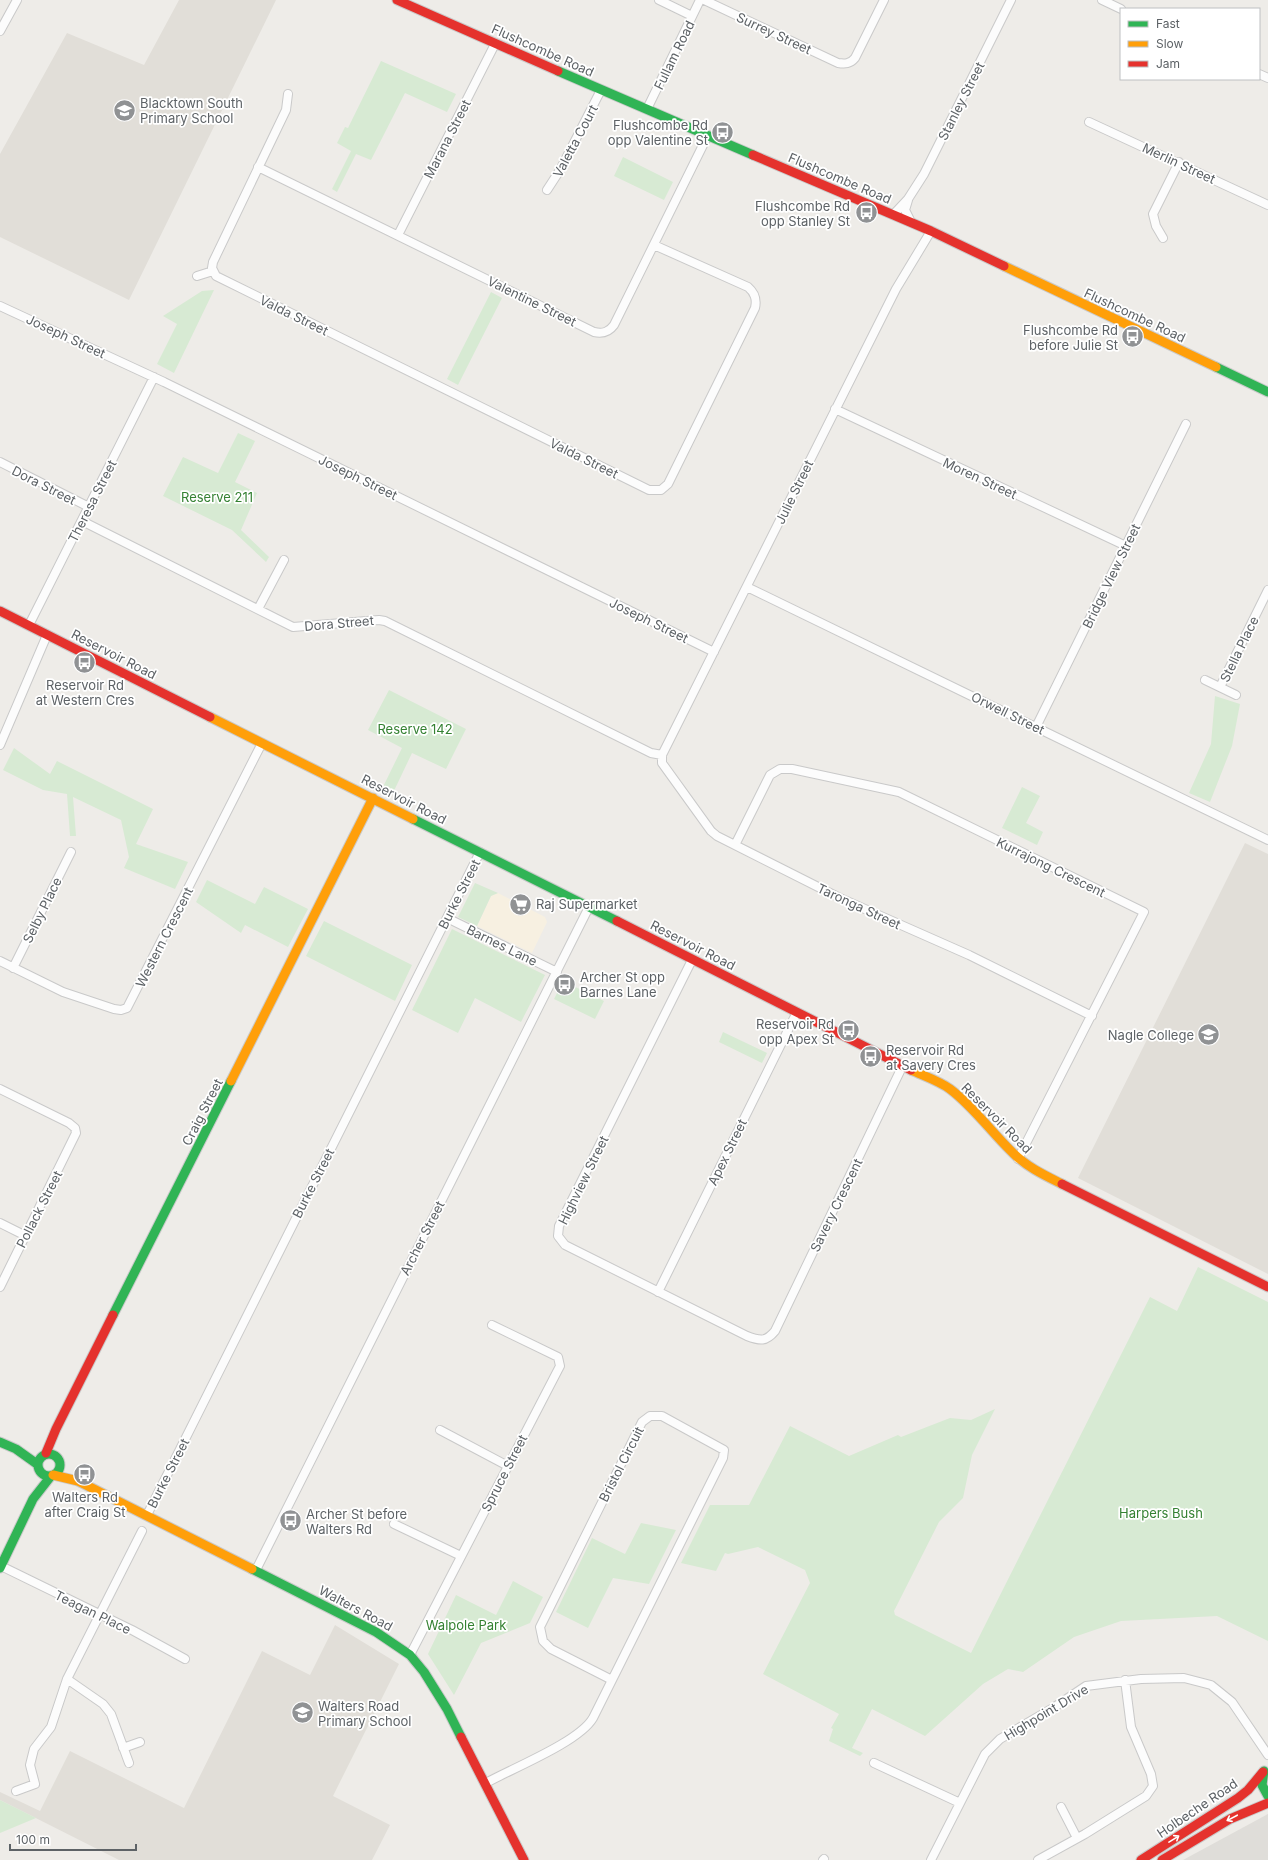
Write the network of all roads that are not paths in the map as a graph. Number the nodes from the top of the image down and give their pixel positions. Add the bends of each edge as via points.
1 (17, 0) edge
2 (397, 0) edge
3 (659, 0) edge
4 (700, 0) edge
5 (704, 0) edge
6 (884, 0) edge
7 (1011, 0) edge
8 (1102, 0) edge
9 (1120, 9) edge
10 (692, 16) junction
11 (0, 32) edge
12 (495, 44) junction
13 (601, 90) junction
14 (288, 94) dead end
15 (648, 109) junction
16 (1089, 122) dead end
17 (708, 135) junction
18 (1179, 162) junction
19 (258, 167) junction
20 (547, 190) dead end
21 (908, 199) junction
22 (1268, 204) edge
23 (893, 215) junction
24 (911, 222) junction
25 (931, 231) junction
26 (398, 235) junction
27 (1163, 238) dead end
28 (654, 245) junction
29 (213, 271) junction
30 (197, 276) dead end
31 (0, 306) edge
32 (154, 377) junction
33 (1268, 392) edge
34 (835, 409) junction
35 (1186, 424) dead end
36 (0, 462) edge
37 (89, 507) junction
38 (82, 521) junction
39 (1126, 546) junction
40 (284, 560) dead end
41 (747, 587) junction
42 (1268, 590) edge
43 (258, 610) junction
44 (0, 611) edge
45 (29, 625) junction
46 (47, 635) junction
47 (714, 652) junction
48 (1205, 680) dead end
49 (1220, 687) junction
50 (1236, 695) dead end
51 (1036, 727) junction
52 (262, 743) junction
53 (0, 745) edge
54 (662, 755) junction
55 (373, 798) junction
56 (1268, 840) edge
57 (735, 845) junction
58 (71, 852) dead end
59 (480, 852) junction
60 (589, 907) junction
61 (447, 918) junction
62 (692, 960) junction
63 (0, 961) edge
64 (13, 968) junction
65 (557, 972) junction
66 (797, 1012) junction
67 (1092, 1016) junction
68 (903, 1065) junction
69 (0, 1089) edge
70 (1018, 1159) junction
71 (0, 1223) edge
72 (26, 1236) junction
73 (0, 1287) edge
74 (1268, 1288) edge
75 (658, 1292) junction
76 (492, 1326) dead end
77 (764, 1340) joint
78 (440, 1430) dead end
79 (54, 1438) junction
80 (0, 1442) edge
81 (16, 1449) junction
82 (44, 1454) junction
83 (58, 1460) junction
84 (508, 1466) junction
85 (39, 1468) junction
86 (52, 1475) junction
87 (78, 1481) junction
88 (33, 1499) junction
89 (147, 1515) junction
90 (394, 1524) dead end
91 (142, 1530) dead end
92 (461, 1556) junction
93 (0, 1567) edge
94 (256, 1570) junction
95 (100, 1614) junction
96 (410, 1655) junction
97 (185, 1659) dead end
98 (67, 1679) junction
99 (612, 1680) junction
100 (1125, 1680) junction
101 (140, 1742) dead end
102 (123, 1748) junction
103 (1268, 1755) edge
104 (129, 1763) dead end
105 (874, 1763) dead end
106 (1266, 1769) edge
107 (486, 1783) junction
108 (16, 1791) dead end
109 (1268, 1796) edge
110 (960, 1803) junction
111 (1268, 1803) edge
112 (1061, 1807) dead end
113 (1077, 1838) junction
114 (524, 1860) edge
115 (931, 1860) edge
116 (1038, 1860) edge
117 (1141, 1860) edge
118 (1162, 1860) edge

1 - 11 street
2 - 12 main road, Flushcombe Road
3 - 10 street
4 - 10 street, Fullam Road
5 - 6 street, Surrey Street via 845,64 855,58
7 - 21 street, Stanley Street via 927,168
8 - 9 street
10 - 15 street, Fullam Road
12 - 13 main road, Flushcombe Road
12 - 26 street, Marana Street
13 - 15 main road, Flushcombe Road
13 - 20 street, Valetta Court
14 - 19 street via 286,110
15 - 17 main road, Flushcombe Road
16 - 18 street, Merlin Street
17 - 23 main road, Flushcombe Road
17 - 28 street, Valentine Street
18 - 22 street, Merlin Street
18 - 27 street via 1153,214
19 - 26 street, Valentine Street
19 - 29 street via 213,262
21 - 23 street, Stanley Street
21 - 24 street via 905,210
23 - 24 main road, Flushcombe Road
24 - 25 main road, Flushcombe Road
25 - 33 main road, Flushcombe Road
25 - 34 street, Julie Street via 896,289
26 - 28 street, Valentine Street via 600,333 608,332 614,325
28 - 29 street, Valda Street via 748,287 756,301 755,308 668,484 657,491 649,490 219,278
29 - 30 street
31 - 32 street, Joseph Street
32 - 37 street, Theresa Street
32 - 47 street, Joseph Street
34 - 39 street, Moren Street
34 - 41 street, Julie Street
35 - 39 street, Bridge View Street
36 - 37 street, Dora Street
37 - 38 street, Theresa Street
38 - 43 street, Dora Street
38 - 45 street, Theresa Street
39 - 51 street, Bridge View Street
40 - 43 street
41 - 47 street, Julie Street
41 - 51 street, Orwell Street
42 - 49 street, Stella Place
43 - 54 street, Dora Street via 295,627 383,620 651,753
44 - 45 main road, Reservoir Road
45 - 46 main road, Reservoir Road
46 - 52 main road, Reservoir Road
46 - 53 street
47 - 54 street, Julie Street
48 - 49 street, Stella Place
49 - 50 street, Stella Place
51 - 56 street, Orwell Street
52 - 55 main road, Reservoir Road
52 - 64 street, Western Crescent via 127,1008 114,1009 63,992
54 - 57 street, Taronga Street via 664,769 711,831
55 - 59 main road, Reservoir Road
55 - 79 main road, Craig Street via 56,1429
57 - 67 street, Taronga Street via 840,898 969,955
57 - 67 street, Kurrajong Crescent via 768,778 777,770 792,769 899,792 1144,912
58 - 64 street, Selby Place
59 - 60 main road, Reservoir Road
59 - 61 street, Burke Street
60 - 62 main road, Reservoir Road
60 - 65 street, Archer Street
61 - 65 street, Barnes Lane
61 - 89 street, Burke Street
62 - 66 main road, Reservoir Road
62 - 75 street, Highview Street via 559,1226 558,1236 565,1245
63 - 64 street, Western Crescent
65 - 94 street, Archer Street
66 - 68 main road, Reservoir Road
66 - 75 street, Apex Street
67 - 70 street, Kurrajong Crescent
68 - 70 main road, Reservoir Road via 957,1094
68 - 77 street, Savery Crescent via 775,1331
69 - 72 street, Pollack Street via 69,1123 76,1130 74,1139
70 - 74 main road, Reservoir Road via 1053,1180
71 - 72 street
72 - 73 street, Pollack Street
75 - 77 street, Highview Street via 747,1336
76 - 84 street, Spruce Street via 558,1356 560,1366
78 - 84 street
79 - 82 main road, Craig Street
79 - 83 main road, Craig Street
80 - 81 main road
81 - 82 main road
81 - 85 main road
82 - 83 main road via 52,1454
82 - 85 main road
83 - 86 main road via 58,1470
83 - 87 main road, Walters Road
84 - 92 street, Spruce Street
85 - 86 main road
85 - 88 main road
86 - 87 main road, Walters Road
86 - 88 main road
87 - 89 main road, Walters Road
88 - 93 main road
89 - 94 main road, Walters Road
90 - 92 street
91 - 95 street
92 - 96 street, Spruce Street
93 - 95 street, Teagan Place
94 - 96 main road, Walters Road via 376,1632
95 - 97 street, Teagan Place
95 - 98 street
96 - 107 main road, Walters Road via 436,1689
98 - 102 street via 103,1704 111,1714
98 - 108 street via 56,1717 30,1758 35,1784
99 - 99 street, Bristol Circuit via 723,1458 724,1450 662,1416 650,1416 642,1422 540,1627 543,1641 551,1649
99 - 107 street, Bristol Circuit via 584,1730
100 - 103 street, Highpoint Drive via 1184,1678 1212,1685 1232,1702
100 - 110 street, Highpoint Drive via 1086,1686 1000,1739 985,1754
100 - 113 street via 1131,1727 1151,1774 1153,1786 1146,1796
101 - 102 street
102 - 104 street
105 - 110 street
106 - 109 main road via 1261,1784
117 -> 106 main road, Holbeche Road via 1243,1795
107 - 114 main road, Walters Road
110 - 115 street, Highpoint Drive
111 -> 118 main road, Holbeche Road via 1230,1819
112 - 113 street
113 - 116 street

